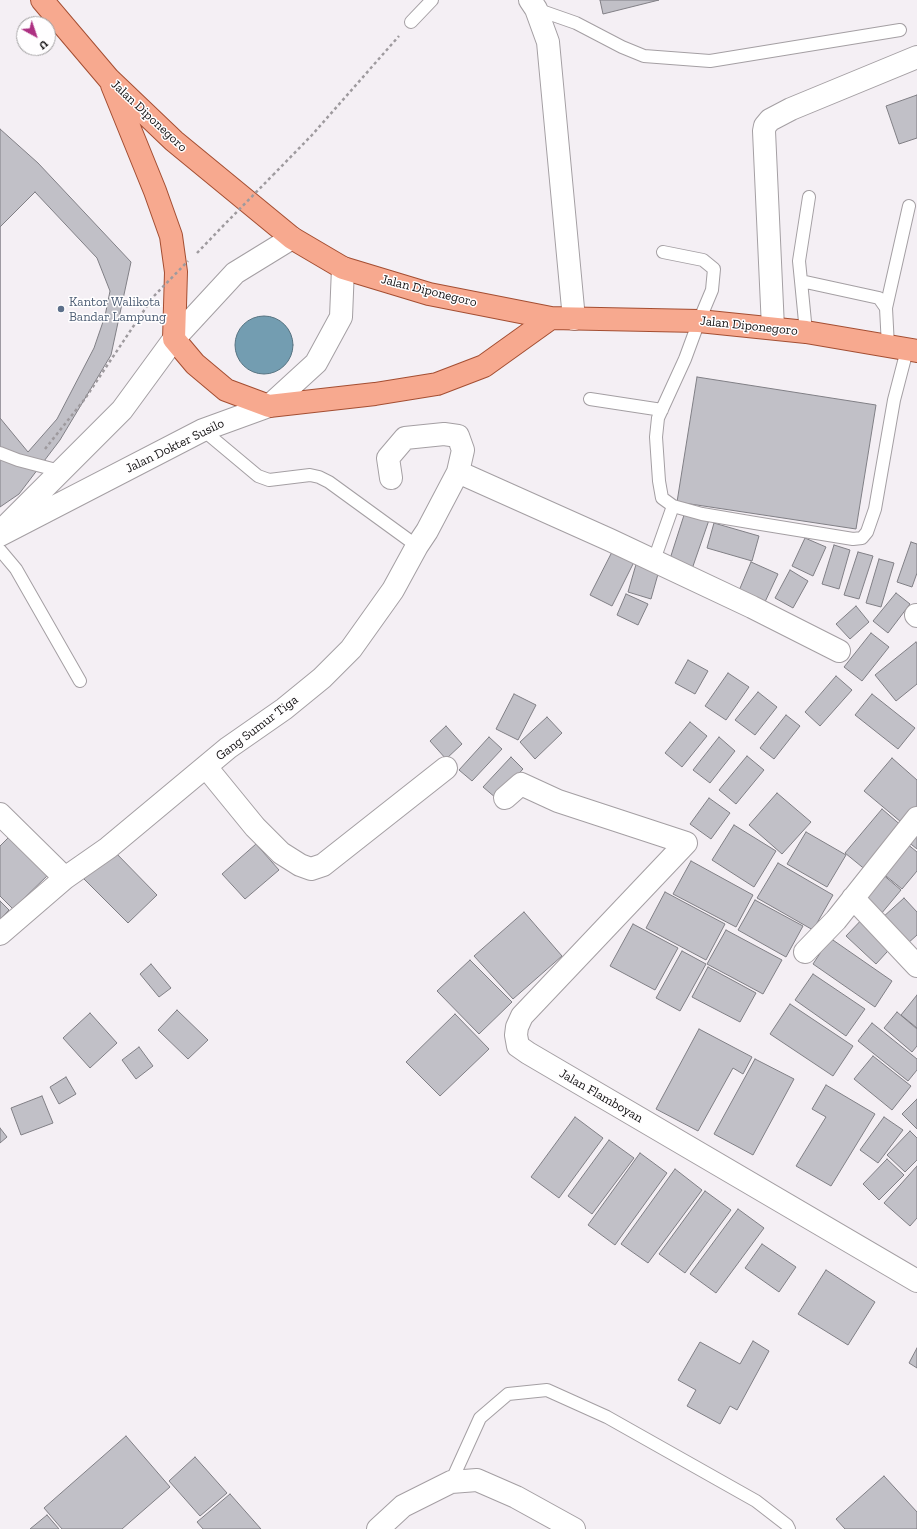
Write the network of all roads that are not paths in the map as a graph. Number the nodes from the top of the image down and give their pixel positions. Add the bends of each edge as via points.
1 (42, 0) edge
2 (432, 0) edge
3 (533, 5) edge
4 (411, 22) road end
5 (900, 30) dead end
6 (917, 57) edge
7 (109, 79) junction
8 (809, 197) dead end
9 (909, 206) dead end
10 (292, 238) junction
11 (663, 252) dead end
12 (343, 268) junction
13 (801, 281) junction
14 (886, 308) junction
15 (551, 318) junction
16 (574, 319) junction
17 (699, 321) junction
18 (773, 328) junction
19 (806, 332) junction
20 (174, 339) junction
21 (904, 349) edge
22 (590, 399) dead end
23 (269, 406) junction
24 (662, 410) junction
25 (203, 430) junction
26 (0, 453) edge
27 (60, 471) junction
28 (458, 472) junction
29 (391, 478) dead end
30 (673, 506) junction
31 (0, 533) edge
32 (417, 546) junction
33 (0, 550) edge
34 (654, 560) junction
35 (839, 651) dead end
36 (80, 681) dead end
37 (206, 767) junction
38 (446, 768) dead end
39 (505, 798) dead end
40 (0, 814) edge
41 (917, 818) edge
42 (65, 878) junction
43 (854, 898) junction
44 (0, 934) edge
45 (805, 952) dead end
46 (917, 966) edge
47 (917, 1281) edge
48 (451, 1482) junction
49 (378, 1529) edge
50 (574, 1529) edge
51 (789, 1529) edge

1 - 7 main road, Jalan Diponegoro
2 - 4 lane
3 - 5 lane via 644,56 710,61
3 - 16 street via 548,42
6 - 18 street via 791,109 770,120 765,126
7 - 10 main road, Jalan Diponegoro via 174,141
7 - 20 main road via 171,236 176,272
8 - 13 lane via 799,261
9 - 14 lane
10 - 12 main road, Jalan Diponegoro
10 - 20 street, Jalan Dokter Susilo via 235,273
11 - 17 lane via 703,260 714,269 712,290
12 - 15 main road, Jalan Diponegoro via 429,294
12 - 23 street, Jalan Dokter Susilo via 341,317 316,363
13 - 14 lane via 879,298
13 - 19 lane
14 - 21 lane
15 - 16 main road, Jalan Diponegoro
15 - 23 main road via 484,366 437,384
16 - 17 main road, Jalan Diponegoro
17 - 18 main road, Jalan Diponegoro
17 - 24 lane
18 - 19 main road, Jalan Diponegoro
19 - 21 main road, Jalan Diponegoro
20 - 23 main road via 195,364 226,390
20 - 27 street, Jalan Dokter Susilo via 122,410
21 - 30 lane via 875,509 867,532 862,538 853,539 755,523
22 - 24 lane
23 - 25 street, Jalan Dokter Susilo
24 - 30 lane via 658,418 656,437 659,481 662,498
25 - 31 street, Jalan Dokter Susilo
25 - 32 lane via 258,476 269,480 310,475 320,477
26 - 27 lane
27 - 31 street, Jalan Dokter Susilo
28 - 29 street, Gang Sumur Tiga via 463,450 458,436 444,434 405,438 388,458
28 - 32 street, Gang Sumur Tiga
28 - 34 street
30 - 34 lane
32 - 37 street, Gang Sumur Tiga via 393,590 351,648 322,678
33 - 36 lane via 16,569
34 - 35 street
37 - 38 street via 255,827 281,854 311,869 323,864
37 - 42 street, Gang Sumur Tiga via 108,848
39 - 47 street, Jalan Flamboyan via 521,784 558,801 686,843 522,1016 517,1027 518,1046
40 - 42 street
41 - 43 street
42 - 44 street, Gang Sumur Tiga
43 - 45 street
43 - 46 street
48 - 49 street via 403,1506
48 - 50 street via 477,1480 516,1497
48 - 51 lane via 480,1418 508,1394 547,1390 607,1416 749,1497

